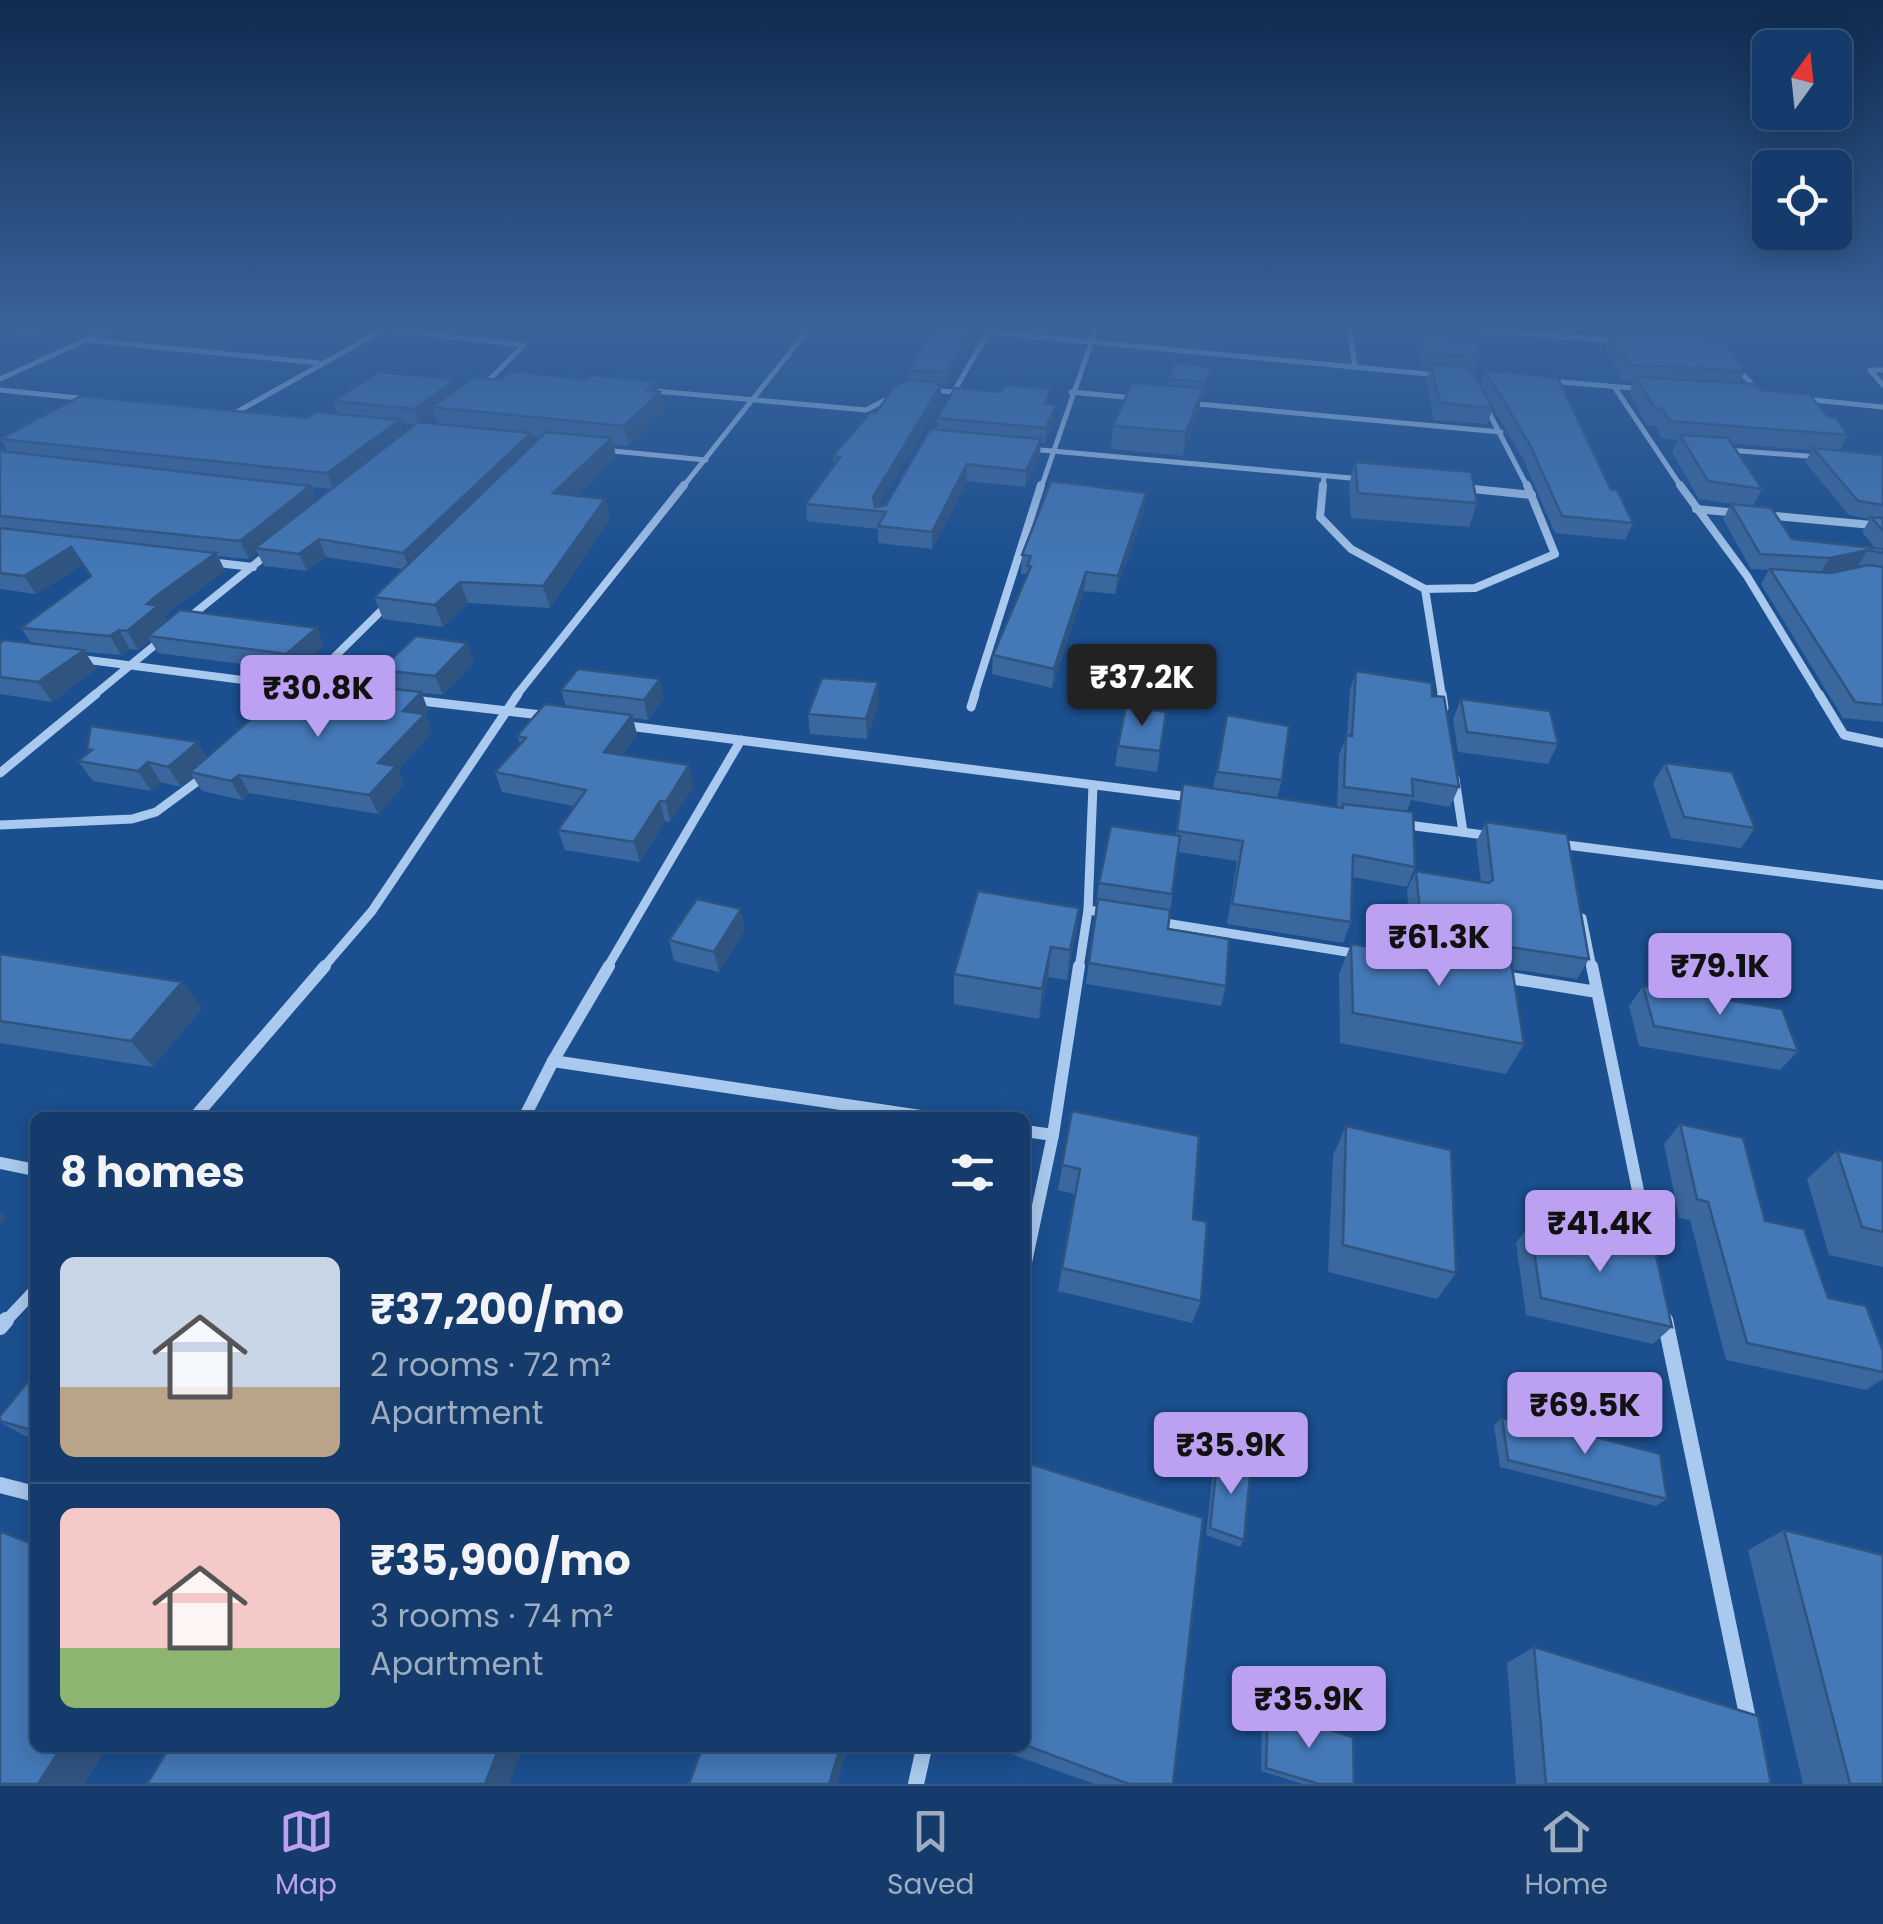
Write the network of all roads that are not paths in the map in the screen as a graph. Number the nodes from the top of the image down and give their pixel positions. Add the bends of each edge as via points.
1 (242, 409) edge
2 (745, 409) edge
3 (1066, 409) edge
4 (1257, 409) edge
5 (1488, 409) edge
6 (1630, 409) edge
7 (216, 411) edge
8 (236, 413) junction
9 (254, 415) edge
10 (1501, 432) junction
11 (588, 448) edge
12 (1016, 448) edge
13 (1712, 448) edge
14 (1052, 452) junction
15 (1822, 458) edge
16 (706, 460) junction
17 (1324, 476) junction
18 (1380, 481) edge
19 (1456, 488) edge
20 (1532, 494) junction
21 (1696, 509) junction
22 (1883, 526) edge
23 (281, 542) edge
24 (195, 560) edge
25 (253, 567) junction
26 (1747, 576) junction
27 (1765, 577) dead end
28 (1425, 589) junction
29 (398, 594) edge
30 (75, 658) edge
31 (132, 664) junction
32 (302, 689) junction
33 (376, 696) edge
34 (394, 698) edge
35 (289, 701) edge
36 (971, 706) dead end
37 (504, 710) junction
38 (564, 717) edge
39 (1446, 720) edge
40 (603, 722) edge
41 (741, 740) junction
42 (1883, 743) edge
43 (222, 762) edge
44 (0, 773) edge
45 (1454, 776) edge
46 (1093, 785) junction
47 (1210, 800) edge
48 (1385, 822) edge
49 (0, 825) edge
50 (1463, 832) junction
51 (1498, 836) edge
52 (1549, 843) edge
53 (1566, 845) junction
54 (1570, 864) edge
55 (1883, 886) edge
56 (1578, 900) edge
57 (1088, 910) junction
58 (1127, 916) edge
59 (1146, 920) edge
60 (1382, 958) edge
61 (1499, 976) edge
62 (1597, 992) junction
63 (553, 1061) junction
64 (199, 1112) edge
65 (527, 1112) edge
66 (894, 1112) edge
67 (1030, 1132) edge
68 (1053, 1135) junction
69 (0, 1163) edge
70 (30, 1169) edge
71 (1030, 1243) edge
72 (1657, 1282) edge
73 (30, 1295) edge
74 (1661, 1301) edge
75 (0, 1327) edge
76 (0, 1485) edge
77 (30, 1493) edge
78 (1753, 1746) edge
79 (923, 1752) edge
80 (916, 1784) edge

1 - 8 street
2 - 16 street
3 - 14 street
4 - 10 street
5 - 10 street
6 - 21 street
7 - 8 street
8 - 9 street
10 - 20 street
11 - 16 street
12 - 14 street
13 - 15 street
14 - 17 street
14 - 36 street
16 - 37 street
17 - 18 street
17 - 28 street via 1320,517 1351,550
19 - 20 street
20 - 28 street via 1555,554 1475,588
21 - 22 street
21 - 26 street
23 - 25 street
24 - 25 street
25 - 31 street
26 - 27 street
26 - 42 street via 1844,735
28 - 39 street
29 - 32 street
30 - 31 street
31 - 32 street
31 - 44 street
32 - 33 street
32 - 35 street
34 - 37 street
37 - 38 street
37 - 64 street via 372,911
40 - 41 street
41 - 46 street
41 - 63 street
43 - 49 street via 156,812 132,819
45 - 50 street
46 - 47 street
46 - 57 street
48 - 50 street
50 - 51 street
52 - 53 street
53 - 54 street
53 - 55 street
56 - 62 street
57 - 58 street
57 - 68 street
59 - 60 street
61 - 62 street
62 - 72 street
63 - 65 street
63 - 66 street
67 - 68 street
68 - 71 street
69 - 70 street
73 - 75 street
74 - 78 street
76 - 77 street
79 - 80 street

